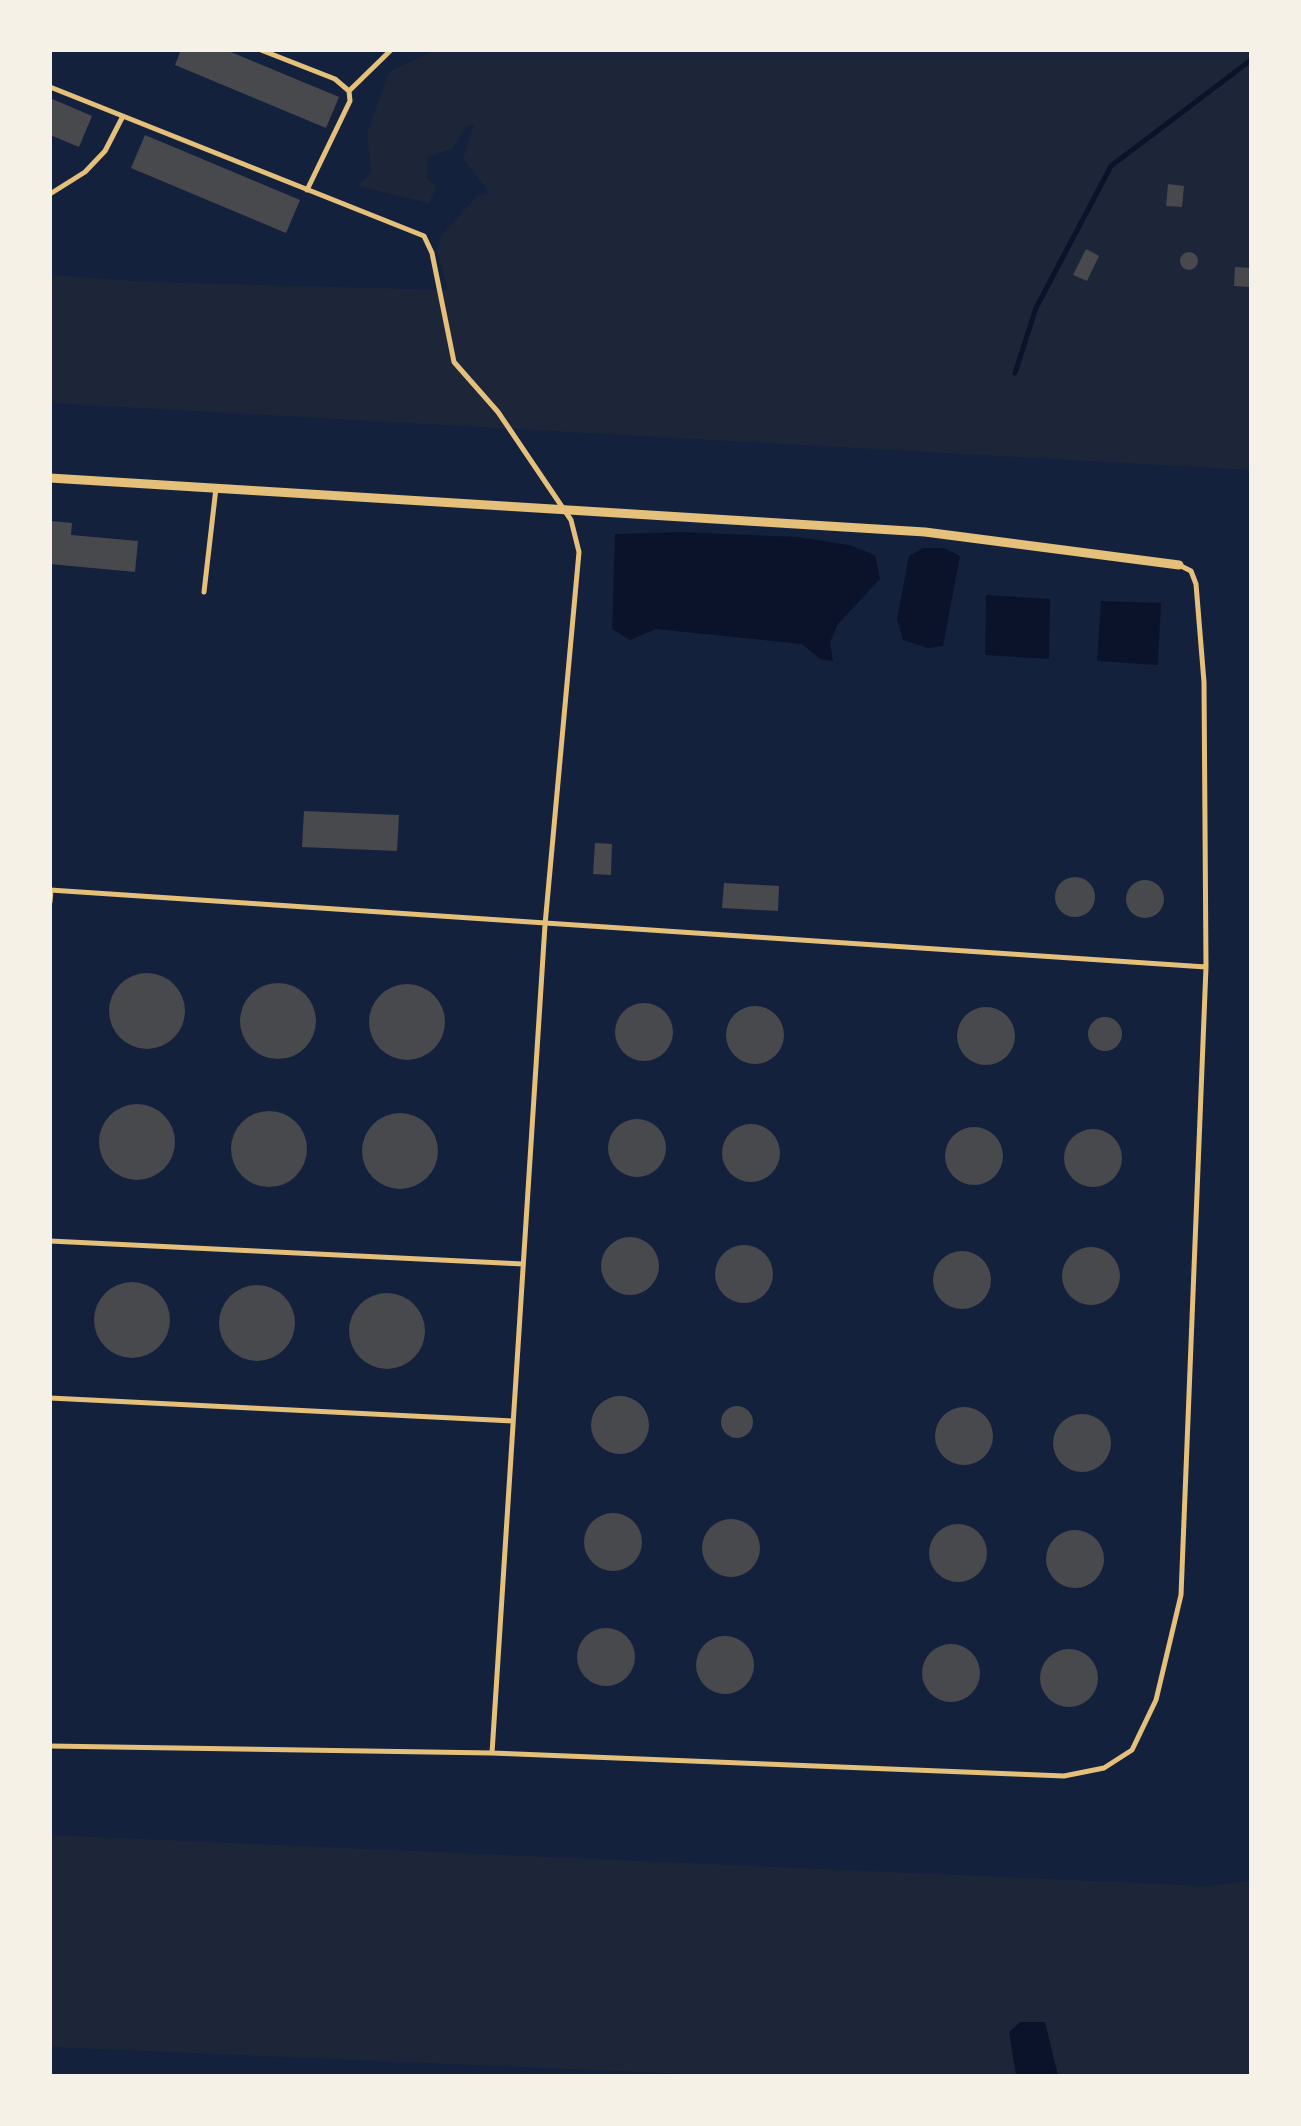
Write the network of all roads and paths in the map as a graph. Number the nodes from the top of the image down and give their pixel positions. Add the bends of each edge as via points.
1 (262, 50) edge
2 (391, 50) edge
3 (50, 87) edge
4 (350, 91) junction
5 (122, 116) junction
6 (307, 192) junction
7 (50, 194) edge
8 (50, 478) edge
9 (216, 488) junction
10 (562, 507) junction
11 (1179, 564) joint
12 (204, 592) dead end
13 (50, 890) edge
14 (50, 902) edge
15 (545, 925) junction
16 (1206, 968) junction
17 (50, 1241) edge
18 (524, 1264) junction
19 (50, 1398) edge
20 (514, 1421) junction
21 (50, 1746) edge
22 (492, 1753) junction

1 - 4 lane
2 - 4 lane
3 - 5 lane
4 - 6 lane
5 - 6 lane
5 - 7 lane via 105,151
6 - 10 lane via 424,236 454,362 498,412
8 - 9 street
9 - 10 street
9 - 12 lane
10 - 11 street via 926,532
10 - 15 lane via 579,552
11 - 16 lane via 1192,571 1196,584 1204,682
13 - 14 lane
13 - 15 lane
15 - 16 lane
15 - 18 lane
16 - 22 lane via 1180,1595 1156,1700 1132,1750 1104,1768 1064,1776
17 - 18 lane
18 - 20 lane
19 - 20 lane
20 - 22 lane
21 - 22 lane

